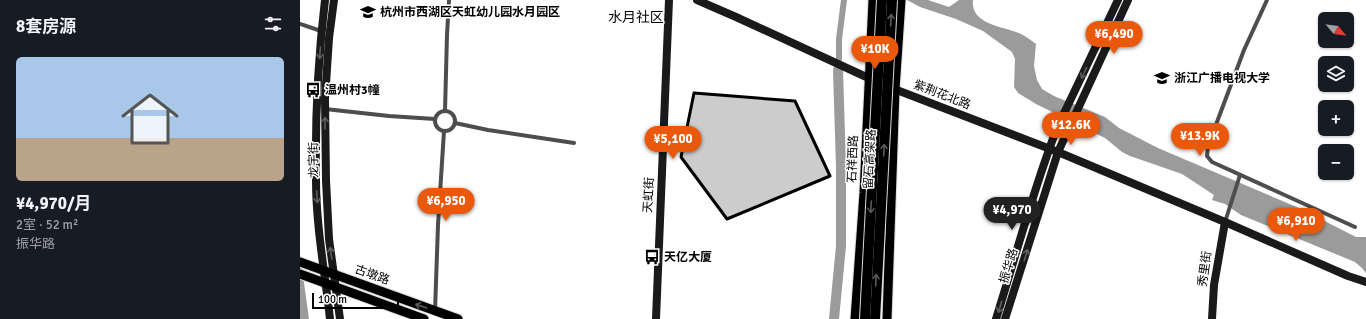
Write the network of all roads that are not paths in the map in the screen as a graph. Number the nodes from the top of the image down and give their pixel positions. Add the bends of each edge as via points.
1 (325, 0) edge
2 (334, 0) edge
3 (449, 0) edge
4 (669, 0) edge
5 (697, 0) edge
6 (873, 0) edge
7 (882, 0) edge
8 (892, 0) edge
9 (901, 0) edge
10 (1118, 0) edge
11 (1128, 0) edge
12 (1267, 0) edge
13 (302, 24) edge
14 (321, 31) junction
15 (868, 78) junction
16 (895, 89) junction
17 (325, 109) junction
18 (445, 111) junction
19 (435, 119) junction
20 (455, 123) junction
21 (444, 131) junction
22 (574, 143) dead end
23 (1049, 149) junction
24 (1058, 152) junction
25 (1240, 175) junction
26 (1225, 222) junction
27 (1355, 227) dead end
28 (302, 263) edge
29 (324, 270) junction
30 (334, 274) junction
31 (303, 276) edge
32 (1363, 281) edge
33 (326, 284) junction
34 (337, 287) junction
35 (435, 311) junction
36 (330, 319) edge
37 (340, 319) edge
38 (424, 319) edge
39 (458, 319) edge
40 (656, 319) edge
41 (855, 319) edge
42 (865, 319) edge
43 (875, 319) edge
44 (887, 319) edge
45 (996, 319) edge
46 (1005, 319) edge
47 (1212, 319) edge

1 - 14 main road, 龙宇街
2 - 17 main road, 龙宇街
3 - 18 street
4 - 40 main road, 天虹街
5 - 15 main road, 紫荆花北路
6 - 15 main road, 石祥西路
7 -> 42 highway, 留石高架路, bridge
43 -> 8 highway, 留石高架路, bridge
9 - 16 main road
10 -> 23 main road, 振华路
11 - 24 main road, 振华路
12 - 25 street via 1244,50 1208,146 1207,156 1212,162
13 - 14 street
14 -> 29 main road, 龙宇街 via 316,180
15 - 16 main road, 紫荆花北路
15 - 41 main road, 石祥西路 via 864,192
16 - 23 main road, 紫荆花北路
16 - 44 main road
17 - 19 street
30 -> 17 main road, 龙宇街 via 329,239
18 - 19 street via 438,113
18 - 20 street via 453,114
19 - 21 street via 436,126
20 - 21 street via 450,130
20 - 22 street
21 - 35 street
23 - 24 main road, 紫荆花北路
23 -> 45 main road, 振华路
24 - 26 main road, 紫荆花北路
46 -> 24 main road, 振华路
25 - 26 street
25 - 27 street
26 - 32 main road
26 - 47 main road, 秀里街 via 1214,285
28 - 29 main road, 古墩路
29 - 30 main road, 古墩路
29 - 33 main road, 龙宇街
30 - 34 main road, 龙宇街
35 -> 30 main road, 古墩路
31 - 33 main road, 古墩路
33 - 34 main road, 古墩路
33 - 36 main road, 龙宇街
34 - 37 main road, 龙宇街
34 - 38 main road, 古墩路
35 - 39 main road, 古墩路

